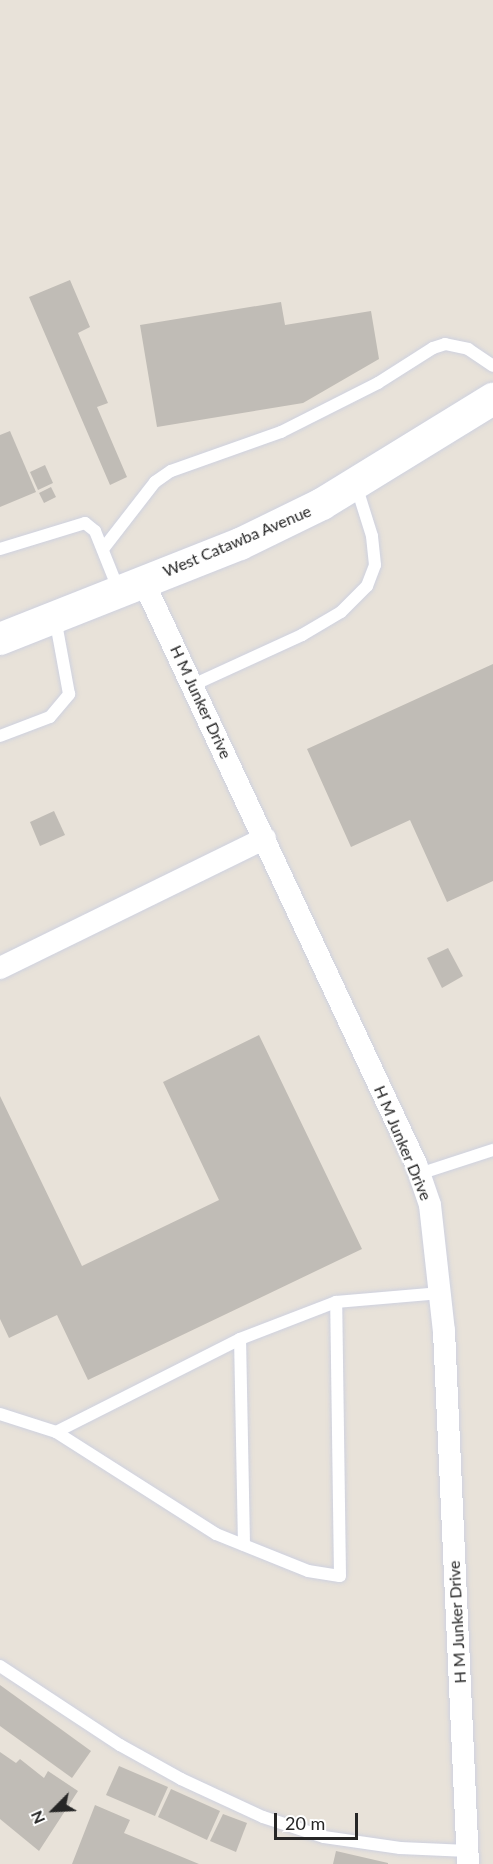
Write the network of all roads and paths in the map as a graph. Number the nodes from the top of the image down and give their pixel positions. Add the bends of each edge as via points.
1 (493, 366) edge
2 (493, 399) edge
3 (356, 485) junction
4 (0, 549) edge
5 (103, 549) junction
6 (131, 586) junction
7 (55, 617) junction
8 (0, 639) edge
9 (193, 685) junction
10 (0, 735) edge
11 (265, 838) junction
12 (0, 968) edge
13 (493, 1150) edge
14 (419, 1174) junction
15 (441, 1293) junction
16 (336, 1302) junction
17 (240, 1339) junction
18 (0, 1414) edge
19 (56, 1432) junction
20 (244, 1545) junction
21 (0, 1666) edge
22 (468, 1857) edge

1 - 5 lane via 468,349 445,344 433,348 378,383 281,432 171,471 155,482
2 - 3 main road, West Catawba Avenue
3 - 6 main road, West Catawba Avenue via 240,544
3 - 9 lane via 372,536 375,565 367,586 340,612 302,635
4 - 5 lane via 85,524 95,531
5 - 6 lane
6 - 7 main road, West Catawba Avenue
6 - 9 street, H M Junker Drive
7 - 8 main road, West Catawba Avenue
7 - 10 lane via 69,694 50,717
9 - 11 street, H M Junker Drive
11 - 12 street
11 - 14 street, H M Junker Drive
13 - 14 lane
14 - 15 street, H M Junker Drive via 436,1238
15 - 16 lane
15 - 22 street, H M Junker Drive
16 - 17 lane
16 - 20 lane via 340,1576 308,1571
17 - 19 lane
17 - 20 lane
18 - 19 lane
19 - 20 lane via 216,1534
21 - 22 lane via 130,1750 181,1779 263,1816 324,1837

